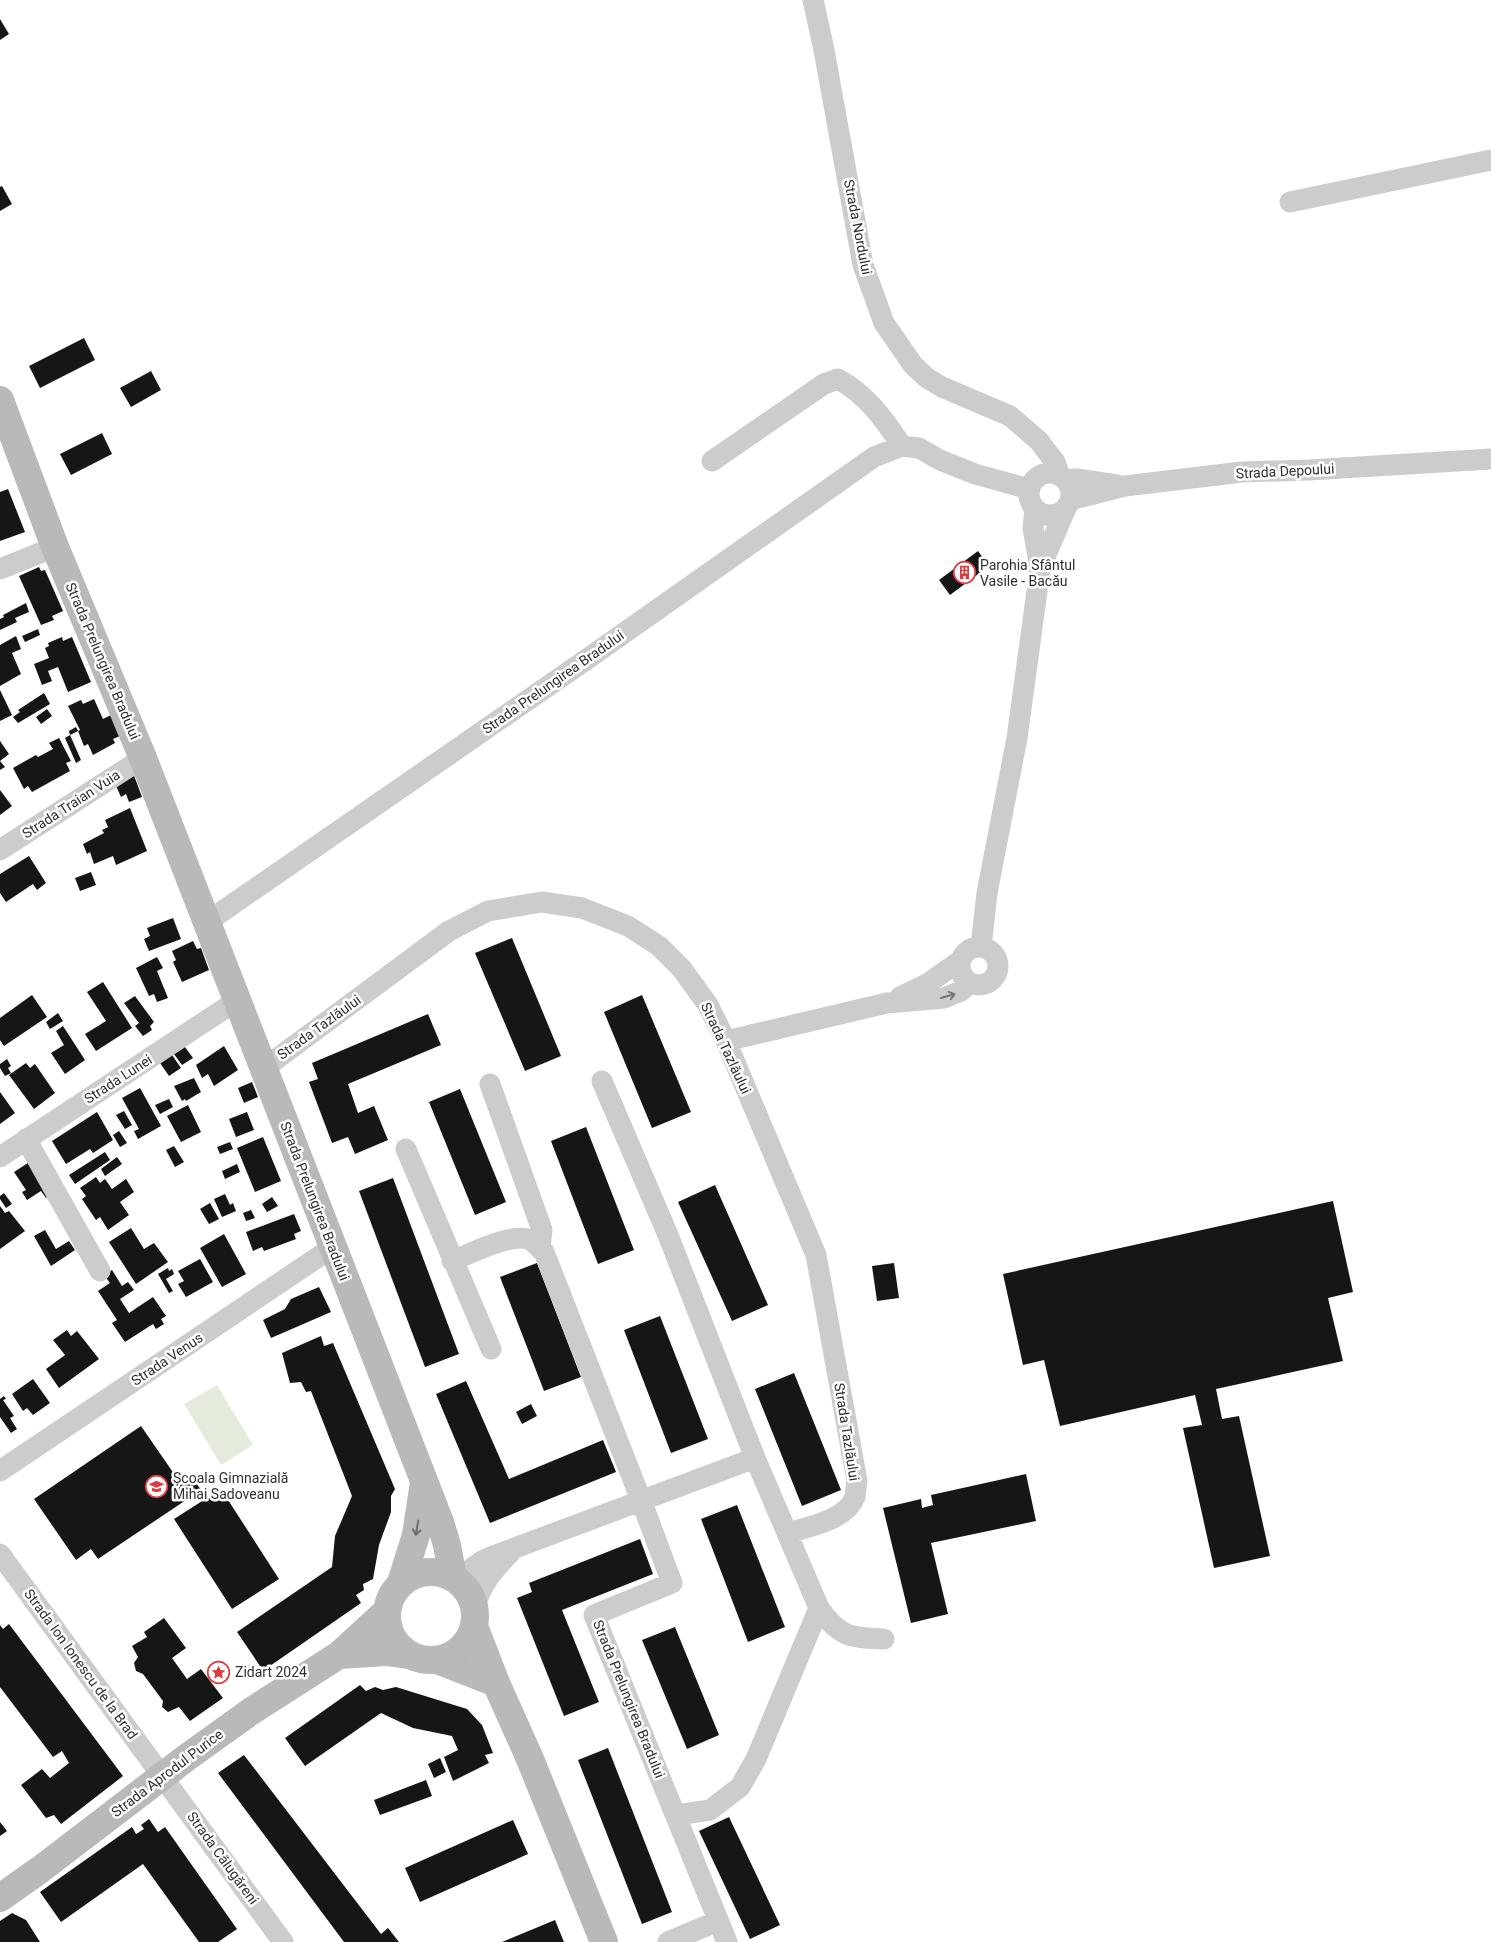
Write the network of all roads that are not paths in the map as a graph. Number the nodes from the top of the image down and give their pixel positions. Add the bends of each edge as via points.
1 (813, 0) edge
2 (1491, 160) edge
3 (1290, 202) dead end
4 (0, 400) edge
5 (902, 446) junction
6 (1491, 459) edge
7 (712, 461) dead end
8 (1446, 462) junction
9 (1491, 473) edge
10 (1056, 488) junction
11 (1035, 510) junction
12 (55, 547) junction
13 (1040, 568) junction
14 (0, 569) edge
15 (143, 758) junction
16 (0, 850) edge
17 (207, 922) junction
18 (981, 947) junction
19 (961, 960) junction
20 (969, 983) junction
21 (236, 1001) junction
22 (887, 1003) junction
23 (726, 1041) junction
24 (263, 1069) junction
25 (602, 1081) dead end
26 (490, 1084) dead end
27 (26, 1139) junction
28 (406, 1149) dead end
29 (0, 1157) edge
30 (334, 1248) junction
31 (540, 1249) junction
32 (452, 1261) junction
33 (100, 1271) dead end
34 (491, 1349) dead end
35 (755, 1458) junction
36 (0, 1471) edge
37 (424, 1480) junction
38 (641, 1500) junction
39 (787, 1533) junction
40 (512, 1551) junction
41 (0, 1554) edge
42 (454, 1579) junction
43 (401, 1583) junction
44 (387, 1611) junction
45 (823, 1614) junction
46 (474, 1617) junction
47 (884, 1639) dead end
48 (339, 1655) junction
49 (408, 1655) junction
50 (437, 1660) junction
51 (496, 1683) junction
52 (162, 1775) junction
53 (676, 1815) junction
54 (0, 1898) edge
55 (718, 1921) junction
56 (283, 1942) edge
57 (604, 1942) edge
58 (668, 1942) edge
59 (727, 1942) edge

1 - 10 street, Strada Nordului via 863,265 884,323 913,365 927,378 1010,416 1039,441 1055,462
2 - 3 street
4 - 12 street, Strada Prelungirea Bradului
5 - 7 street via 880,413 852,386 838,379 824,384
5 - 10 street via 919,448 975,474
5 - 17 street, Strada Prelungirea Bradului via 874,457
6 - 8 street, Strada Depoului
8 - 9 street, Strada Depoului
8 - 10 street, Strada Depoului via 1242,472 1125,486 1077,479
10 - 11 street, Strada Nordului via 1030,504
10 - 11 street via 1060,513 1051,516
10 - 13 street
11 - 13 street, Strada Nordului via 1033,528
12 - 14 street
12 - 15 street, Strada Prelungirea Bradului
13 - 18 street via 1017,738 987,894
15 - 16 street, Strada Traian Vuia
15 - 17 street, Strada Prelungirea Bradului
17 - 21 street, Strada Prelungirea Bradului
18 - 19 street via 973,948
18 - 20 street via 994,954 998,973 984,985
19 - 20 street via 961,973
19 - 22 street via 927,984
22 -> 20 street via 944,998 961,991
21 - 24 street, Strada Prelungirea Bradului
21 - 27 street, Strada Lunei
22 - 23 street
23 - 24 street, Strada Tazlăului via 708,1005 659,946 628,926 582,908 542,902 488,911 449,931
23 - 39 street, Strada Tazlăului via 816,1255 857,1481 855,1497 847,1509 823,1523
24 - 30 street, Strada Prelungirea Bradului
25 - 35 street via 668,1235
26 - 31 street via 542,1230
27 - 29 street, Strada Lunei
27 - 33 street
28 - 32 street
30 - 36 street, Strada Venus
30 - 37 street, Strada Prelungirea Bradului
31 - 32 street via 532,1240 519,1238
31 - 38 street, Strada Prelungirea Bradului via 544,1252
32 - 34 street
35 - 38 street
35 - 39 street
37 - 42 street, Strada Prelungirea Bradului via 447,1545
37 -> 43 street, Strada Prelungirea Bradului via 416,1535
38 - 40 street
38 - 53 street, Strada Prelungirea Bradului via 672,1583 594,1615
39 - 45 street
40 - 42 street via 482,1561
40 - 46 street via 478,1593
41 - 52 street, Strada Ion Ionescu de la Brad
42 - 43 street via 426,1572
42 - 46 street via 471,1597
43 - 44 street
44 - 48 street, Strada Aprodul Purice
44 - 49 street via 390,1636
45 - 47 street via 841,1632 856,1638
45 - 53 street via 740,1788 710,1810
46 - 50 street via 469,1638 461,1649 450,1657
46 - 51 street
48 - 49 street, Strada Aprodul Purice via 386,1652
48 - 52 street, Strada Aprodul Purice via 250,1712
49 - 50 street
50 - 51 street
51 - 57 street
52 - 54 street, Strada Aprodul Purice
52 - 56 street, Strada Călugăreni
53 - 55 street, Strada Prelungirea Bradului
55 - 58 street
55 - 59 street, Strada Prelungirea Bradului

